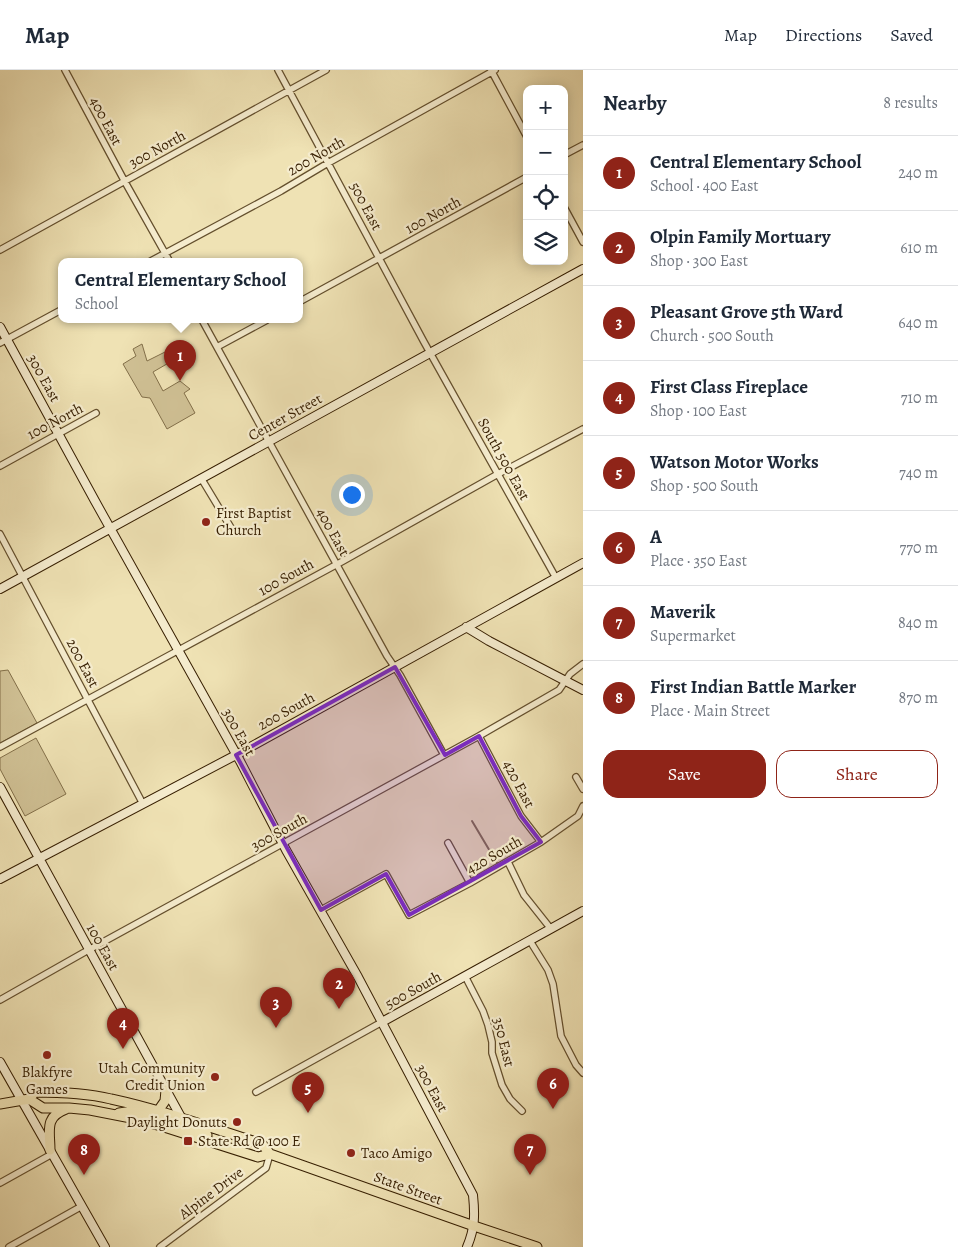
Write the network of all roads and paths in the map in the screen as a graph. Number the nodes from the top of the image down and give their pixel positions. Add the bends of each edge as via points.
1 (65, 70) edge
2 (278, 70) edge
3 (326, 70) edge
4 (493, 71) edge
5 (288, 91) junction
6 (523, 130) edge
7 (583, 145) edge
8 (568, 153) edge
9 (328, 163) junction
10 (523, 179) edge
11 (124, 182) junction
12 (568, 214) edge
13 (583, 242) edge
14 (0, 250) edge
15 (165, 254) junction
16 (157, 258) edge
17 (168, 258) edge
18 (380, 258) junction
19 (583, 269) edge
20 (303, 300) edge
21 (58, 312) edge
22 (204, 323) edge
23 (261, 323) edge
24 (0, 326) edge
25 (4, 341) edge
26 (217, 347) junction
27 (430, 353) junction
28 (96, 413) dead end
29 (583, 429) edge
30 (58, 434) junction
31 (268, 442) junction
32 (0, 466) edge
33 (498, 474) junction
34 (201, 478) junction
35 (110, 528) junction
36 (233, 530) dead end
37 (0, 534) edge
38 (583, 563) edge
39 (336, 564) junction
40 (23, 576) junction
41 (556, 578) junction
42 (0, 589) edge
43 (466, 627) junction
44 (178, 651) junction
45 (583, 664) edge
46 (395, 667) junction
47 (566, 681) junction
48 (583, 690) edge
49 (88, 700) junction
50 (479, 736) junction
51 (0, 747) edge
52 (236, 755) junction
53 (444, 755) junction
54 (576, 777) dead end
55 (0, 788) edge
56 (583, 789) edge
57 (143, 804) junction
58 (583, 806) edge
59 (541, 842) junction
60 (448, 843) dead end
61 (283, 844) junction
62 (39, 858) junction
63 (508, 862) junction
64 (0, 879) edge
65 (470, 884) junction
66 (321, 910) junction
67 (583, 911) edge
68 (551, 929) junction
69 (530, 940) junction
70 (89, 950) junction
71 (465, 976) junction
72 (0, 1000) edge
73 (382, 1022) junction
74 (0, 1062) edge
75 (583, 1073) edge
76 (166, 1090) junction
77 (256, 1092) dead end
78 (25, 1100) junction
79 (0, 1104) edge
80 (69, 1108) junction
81 (158, 1111) junction
82 (522, 1111) dead end
83 (114, 1114) junction
84 (181, 1122) junction
85 (51, 1152) junction
86 (243, 1153) junction
87 (270, 1154) junction
88 (0, 1182) edge
89 (82, 1206) junction
90 (474, 1226) junction
91 (9, 1247) edge
92 (105, 1247) edge
93 (160, 1247) edge
94 (467, 1247) edge
95 (537, 1247) edge

1 - 11 street, 400 East
2 - 5 street, 500 East
3 - 5 street, 300 North
4 - 6 street
4 - 9 street, 200 North
5 - 9 street, 500 East
5 - 11 street, 300 North
7 - 8 street
9 - 15 street, 200 North
9 - 18 street, 500 East
10 - 18 street, 100 North
11 - 14 street, 300 North
11 - 15 street, 400 East
12 - 13 street
15 - 16 street, 200 North
15 - 17 street, 400 East
18 - 20 street, 100 North
18 - 27 street, 500 East
19 - 27 street, Center Street
21 - 25 street
22 - 26 street, 400 East
23 - 26 street
24 - 25 street, 300 East
25 - 30 street, 300 East
26 - 31 street, 400 East
27 - 31 street, Center Street
27 - 33 street, South 500 East
28 - 30 street, 100 North
29 - 33 street, 100 South
30 - 32 street, 100 North
30 - 35 street, 300 East
31 - 34 street, Center Street
31 - 39 street, 400 East
33 - 39 street, 100 South
33 - 41 street, South 500 East
34 - 35 street, Center Street
34 - 36 street
35 - 40 street, Center Street
35 - 44 street, 300 East
37 - 40 street, 200 East
38 - 41 street, 200 South
39 - 44 street, 100 South
39 - 46 street, 400 East
40 - 42 street, Center Street
40 - 49 street, 200 East
41 - 43 street, 200 South
43 - 46 street, 200 South
43 - 47 street
44 - 49 street, 100 South
44 - 52 street, 300 East
45 - 47 street, 300 South
46 - 52 street, 200 South
46 - 53 street, 400 East
47 - 48 street
47 - 50 street, 300 South via 559,690
49 - 51 street, 100 South
49 - 57 street, 200 East
50 - 53 street, 300 South
50 - 59 street, 420 East via 522,816
52 - 57 street, 200 South
52 - 61 street, 300 East
53 - 61 street, 300 South
54 - 56 street
55 - 62 street, 100 East
57 - 62 street, 200 South
58 - 59 street, 420 South via 578,816
59 - 63 street, 420 South
60 - 65 street
61 - 66 street, 300 East
61 - 70 street, 300 South
62 - 64 street, 200 South
62 - 70 street, 100 East
63 - 65 street, 420 South
63 - 68 street via 524,895
65 - 66 street, 420 South via 409,914 386,874
66 - 73 street, 300 East
67 - 68 street, 500 South
68 - 69 street, 500 South
69 - 71 street, 500 South
69 - 75 street via 554,984 561,1036
70 - 72 street, 300 South
70 - 76 street, 100 East
71 - 73 street, 500 South
71 - 82 street, 350 East via 488,1025 502,1085
73 - 77 street, 500 South
73 - 90 street, 300 East via 473,1195
74 - 78 street
76 - 81 main road via 165,1101
76 - 84 street, 100 East
78 - 79 main road, State Street
78 - 80 main road, State Street via 43,1108
78 - 81 main road, State Street via 35,1092 76,1093
78 - 85 street
80 - 83 main road, State Street
80 - 85 main road via 51,1120 48,1131
81 - 84 main road, State Street
83 - 84 main road via 132,1111
83 - 86 main road, State Street
84 - 86 main road via 235,1144
84 - 87 main road, State Street via 262,1144
85 - 88 street
85 - 89 street
86 - 87 main road, State Street via 258,1157
87 - 90 main road, State Street
87 - 93 street, Alpine Drive via 266,1168
89 - 91 street
89 - 92 street
90 - 94 street
90 - 95 main road, State Street

